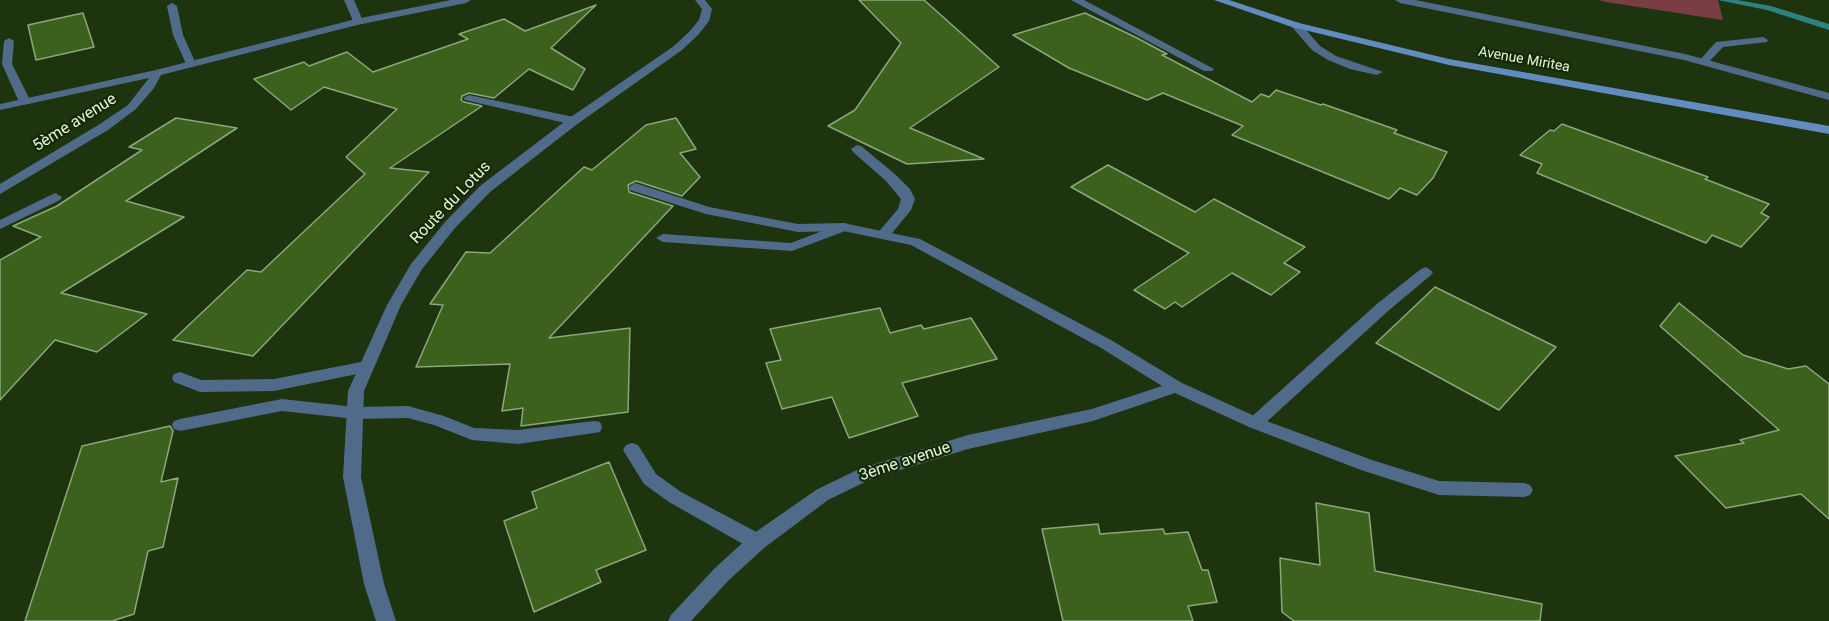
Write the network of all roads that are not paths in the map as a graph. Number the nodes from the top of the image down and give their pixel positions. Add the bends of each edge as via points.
1 (349, 0) edge
2 (466, 0) edge
3 (700, 0) edge
4 (1076, 0) edge
5 (1219, 0) edge
6 (1400, 0) edge
7 (172, 6) dead end
8 (358, 21) junction
9 (1296, 25) junction
10 (1763, 40) dead end
11 (9, 41) dead end
12 (1703, 62) junction
13 (191, 64) junction
14 (1208, 69) dead end
15 (157, 72) junction
16 (1377, 72) dead end
17 (1829, 97) edge
18 (469, 98) dead end
19 (25, 102) junction
20 (1, 106) edge
21 (574, 121) junction
22 (1829, 130) edge
23 (857, 149) dead end
24 (636, 187) dead end
25 (0, 190) edge
26 (55, 197) dead end
27 (0, 225) edge
28 (843, 228) junction
29 (883, 235) junction
30 (663, 237) dead end
31 (1426, 272) dead end
32 (366, 367) junction
33 (180, 378) dead end
34 (1176, 387) junction
35 (355, 413) junction
36 (1255, 423) junction
37 (180, 424) dead end
38 (594, 427) dead end
39 (632, 450) dead end
40 (1524, 490) dead end
41 (757, 542) junction
42 (386, 621) edge
43 (678, 621) edge

1 - 8 street
2 - 8 street
3 - 21 street, Route du Lotus via 707,9 704,21 694,33
4 - 14 street
5 - 9 main road, Avenue Miritea
6 - 12 street
7 - 13 street via 178,34
8 - 13 street
9 - 16 street via 1316,48 1332,58
9 - 22 main road, Avenue Miritea via 1449,62
10 - 12 street via 1719,45
11 - 19 street via 7,64
12 - 17 street
13 - 15 street
15 - 19 street
15 - 25 street, 5ème avenue via 132,107
18 - 21 street
19 - 20 street
21 - 32 street, Route du Lotus via 485,189 450,225 416,267
23 - 29 street via 891,178 908,199
24 - 28 street via 706,210 798,228
26 - 27 street
28 - 29 street
28 - 30 street via 792,247
29 - 34 street via 915,242 948,257
31 - 36 street
32 - 33 street via 274,385 200,386
32 - 35 street, Route du Lotus via 356,391
34 - 36 street
34 - 41 street, 3ème avenue via 1093,415 968,442 865,474 822,495
35 - 37 street via 282,405
35 - 38 street via 408,412 472,434 518,437
35 - 42 street, Route du Lotus via 352,477 374,584
36 - 40 street via 1439,488
39 - 41 street via 650,479
41 - 43 street, 3ème avenue

